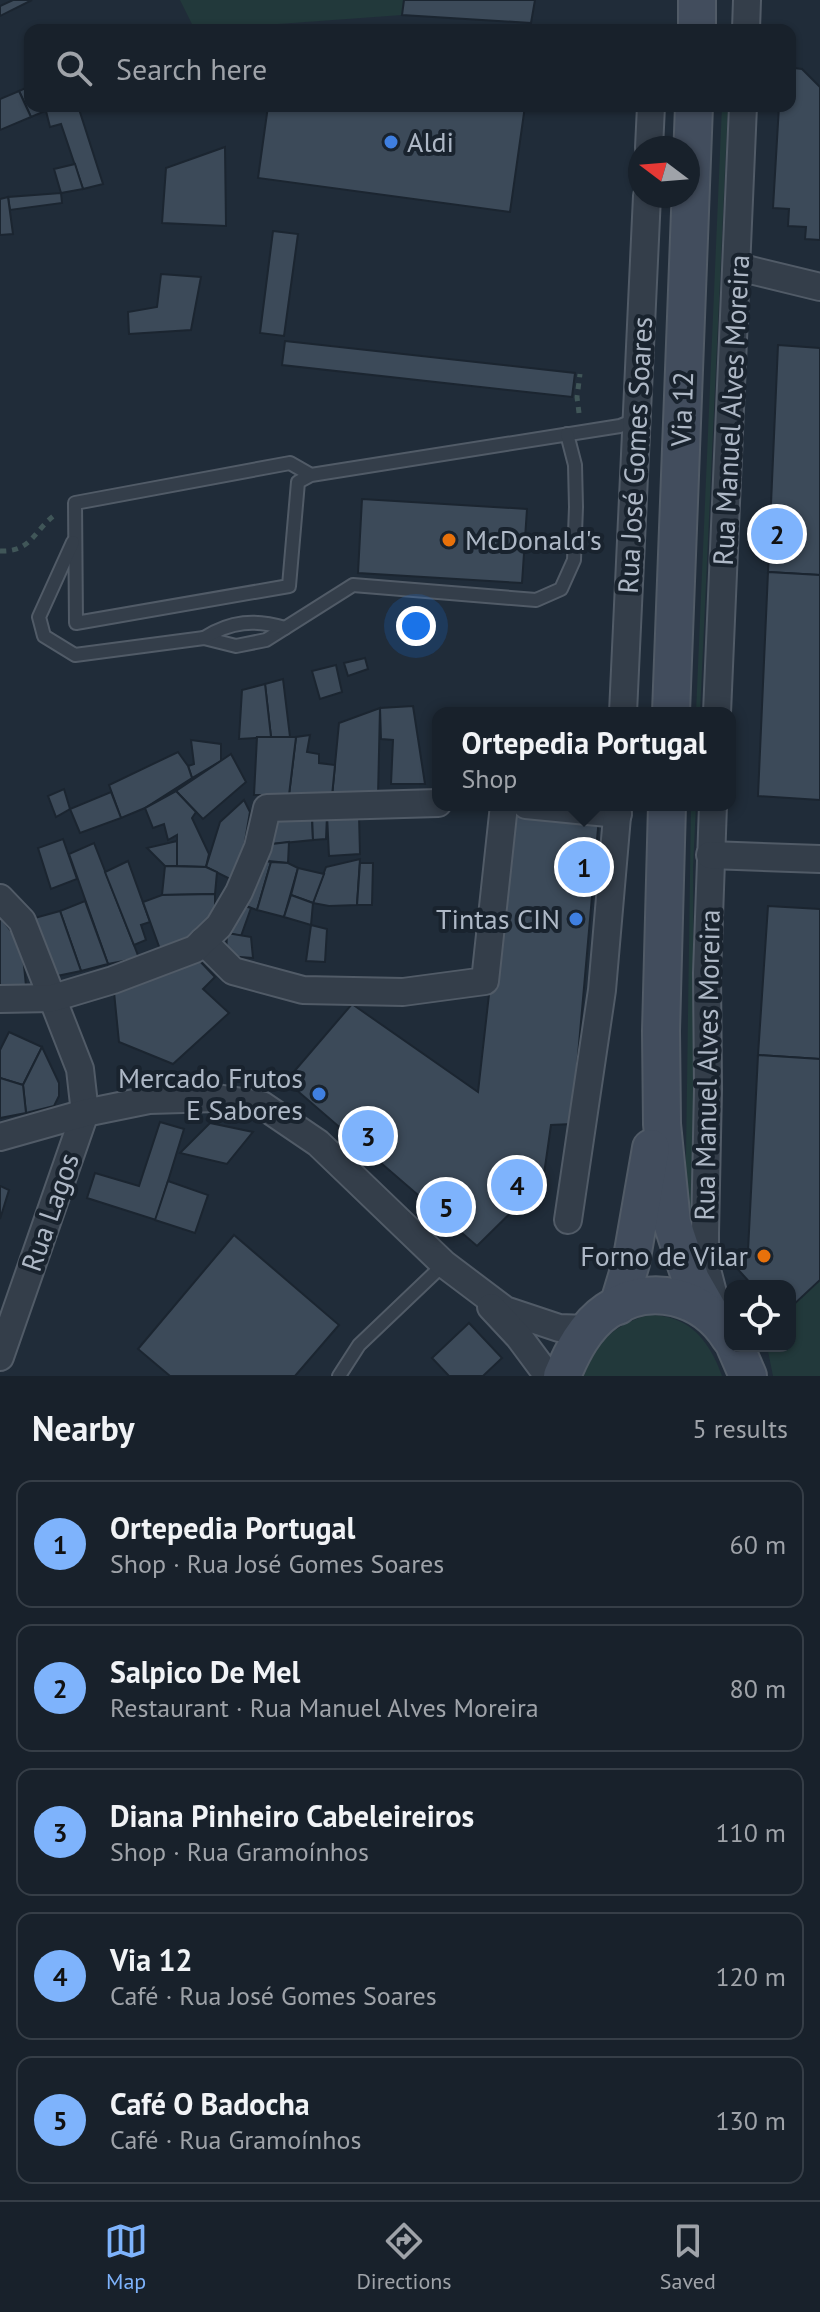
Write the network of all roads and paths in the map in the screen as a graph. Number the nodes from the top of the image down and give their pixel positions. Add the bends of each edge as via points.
1 (697, 0) edge
2 (747, 0) edge
3 (697, 24) edge
4 (746, 24) edge
5 (651, 112) edge
6 (694, 112) edge
7 (743, 112) edge
8 (650, 136) edge
9 (646, 208) edge
10 (738, 267) junction
11 (820, 287) edge
12 (580, 374) dead end
13 (637, 419) junction
14 (580, 422) dead end
15 (567, 434) junction
16 (311, 475) junction
17 (57, 513) dead end
18 (75, 536) junction
19 (0, 551) edge
20 (285, 628) junction
21 (204, 638) junction
22 (623, 707) edge
23 (671, 707) edge
24 (717, 707) edge
25 (432, 803) edge
26 (503, 811) edge
27 (618, 811) edge
28 (667, 811) edge
29 (713, 811) edge
30 (710, 855) junction
31 (820, 859) edge
32 (0, 898) edge
33 (203, 941) junction
34 (53, 998) junction
35 (0, 999) edge
36 (661, 1031) junction
37 (85, 1113) junction
38 (0, 1137) edge
39 (568, 1220) dead end
40 (444, 1264) junction
41 (472, 1287) junction
42 (618, 1306) junction
43 (588, 1329) junction
44 (724, 1331) edge
45 (735, 1352) edge
46 (0, 1357) edge
47 (339, 1376) edge
48 (548, 1376) edge
49 (562, 1376) edge
50 (748, 1376) edge

1 - 3 main road
2 - 4 street
5 - 8 street
6 - 23 main road, Via 12
7 - 10 street, Rua Manuel Alves Moreira
9 - 13 street, Rua José Gomes Soares
10 - 11 street
10 - 24 street, Rua Manuel Alves Moreira
12 - 14 path
13 - 15 lane
13 - 22 street, Rua José Gomes Soares
15 - 16 lane
15 - 20 lane via 575,465 574,560 561,589 536,600 353,585
16 - 18 lane via 290,463 75,503
16 - 18 lane via 298,482 289,586 76,623
17 - 19 path via 24,547
18 - 21 lane via 39,617 44,636 75,655
20 - 21 lane via 247,622
20 - 21 lane via 250,645
25 - 33 street via 267,808 239,892 219,926
26 - 33 street via 485,981 403,992 303,990 233,971
27 - 39 street via 602,990
28 - 36 main road
29 - 30 street, Rua Manuel Alves Moreira
30 - 31 street
30 - 44 street, Rua Manuel Alves Moreira via 705,1262
32 - 34 street via 22,921
33 - 34 street via 195,949
34 - 35 street
34 - 37 street via 80,1069
36 - 42 main road via 647,1180
36 - 44 main road via 662,1124 672,1223 691,1280
37 - 38 street
37 - 40 street via 162,1100 217,1098 262,1105 318,1143
37 - 46 street, Rua Lagos
40 - 41 street
40 - 47 lane via 359,1345
41 - 43 street via 505,1310 559,1328
41 - 48 street
42 - 43 main road
42 - 44 main road via 668,1296 697,1304
43 - 49 main road
45 - 50 main road

